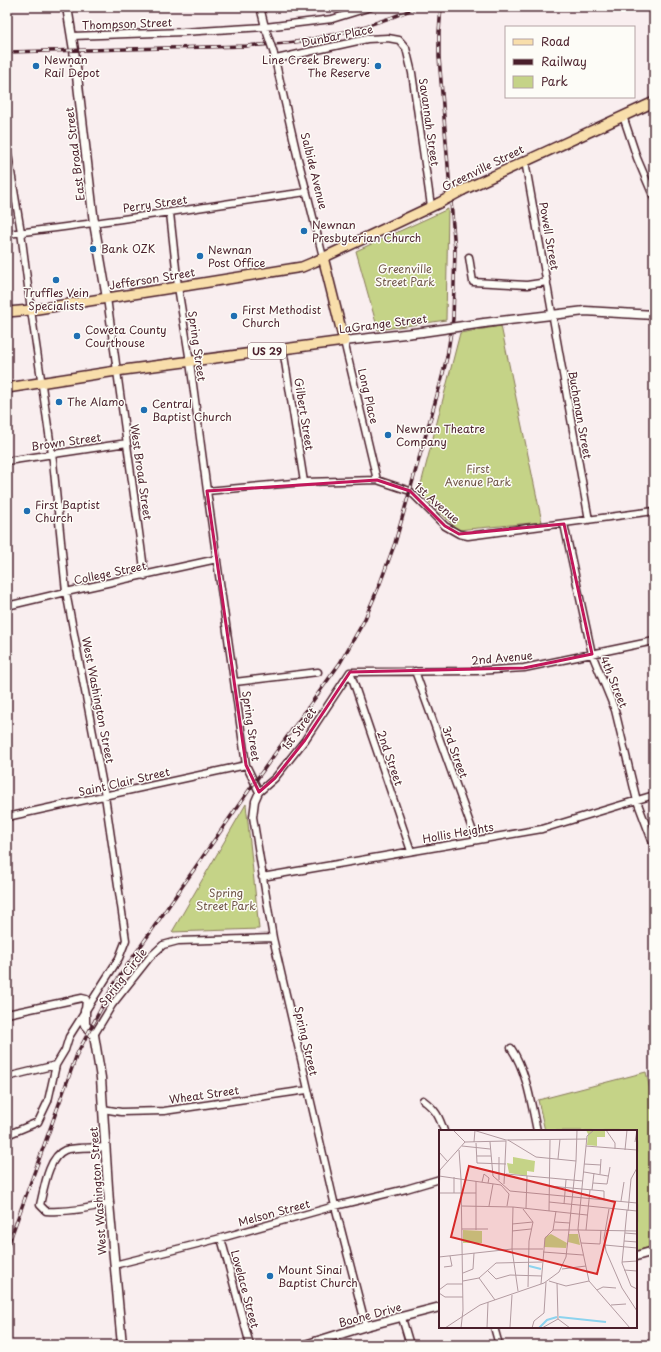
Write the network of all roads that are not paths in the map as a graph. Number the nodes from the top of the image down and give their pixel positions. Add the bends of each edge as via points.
1 (67, 7) edge
2 (260, 7) edge
3 (371, 7) edge
4 (266, 30) junction
5 (72, 36) junction
6 (401, 43) joint
7 (275, 56) junction
8 (654, 102) edge
9 (623, 116) junction
10 (7, 148) edge
11 (525, 161) junction
12 (306, 192) junction
13 (654, 198) edge
14 (435, 204) junction
15 (170, 213) junction
16 (94, 223) junction
17 (21, 232) junction
18 (7, 234) edge
19 (323, 257) junction
20 (469, 257) dead end
21 (302, 267) junction
22 (326, 268) junction
23 (547, 282) junction
24 (178, 287) junction
25 (107, 298) junction
26 (30, 310) junction
27 (7, 312) edge
28 (553, 314) junction
29 (654, 315) edge
30 (344, 341) junction
31 (283, 349) junction
32 (190, 362) junction
33 (116, 371) junction
34 (41, 382) junction
35 (7, 388) edge
36 (127, 443) junction
37 (52, 455) junction
38 (7, 461) edge
39 (377, 480) junction
40 (304, 482) junction
41 (206, 491) junction
42 (654, 510) edge
43 (589, 520) junction
44 (564, 524) junction
45 (217, 559) junction
46 (145, 576) junction
47 (66, 592) junction
48 (7, 606) edge
49 (654, 641) edge
50 (592, 654) junction
51 (415, 671) junction
52 (318, 672) dead end
53 (350, 672) junction
54 (235, 682) junction
55 (246, 765) junction
56 (259, 792) junction
57 (654, 795) edge
58 (105, 796) junction
59 (637, 801) junction
60 (7, 817) edge
61 (476, 840) junction
62 (654, 846) edge
63 (411, 851) junction
64 (262, 878) junction
65 (273, 938) junction
66 (85, 1012) junction
67 (7, 1014) edge
68 (94, 1035) junction
69 (511, 1048) dead end
70 (56, 1065) junction
71 (7, 1077) edge
72 (307, 1090) junction
73 (423, 1100) dead end
74 (103, 1109) junction
75 (444, 1130) edge
76 (537, 1130) edge
77 (7, 1135) edge
78 (105, 1147) junction
79 (439, 1179) edge
80 (109, 1203) junction
81 (335, 1206) junction
82 (222, 1238) junction
83 (654, 1251) edge
84 (637, 1256) edge
85 (114, 1265) junction
86 (439, 1307) edge
87 (402, 1318) junction
88 (366, 1326) junction
89 (494, 1328) edge
90 (122, 1345) edge
91 (250, 1345) edge
92 (305, 1345) edge
93 (410, 1345) edge
94 (499, 1345) edge

1 - 5 street, East Broad Street
2 - 4 street, Salbide Avenue
3 - 4 street, Thompson Street via 332,19
4 - 5 street, Thompson Street
4 - 7 street, Salbide Avenue, bridge
5 - 16 street, East Broad Street
6 - 7 street, Dunbar Place via 399,40 388,38 367,39
6 - 14 street, Savannah Street via 406,48 412,73
7 - 12 street, Salbide Avenue
8 - 9 main road, Greenville Street
9 - 11 main road, Greenville Street
9 - 13 street
10 - 17 street, West Washington Street
11 - 14 main road, Greenville Street, bridge
11 - 23 street, Powell Street
12 - 15 street, Perry Street
12 - 19 street, Salbide Avenue
14 - 19 main road, Greenville Street
15 - 16 street, Perry Street
15 - 24 street, Spring Street
16 - 17 street, Perry Street
16 - 25 street, East Broad Street
17 - 18 street, Perry Street
17 - 26 street, West Washington Street
19 - 21 main road, Jefferson Street
19 - 22 main road, Salbide Avenue
20 - 23 street via 473,282 527,285
21 - 22 main road
21 - 24 main road, Jefferson Street
22 - 30 main road, Salbide Avenue
23 - 28 street, Powell Street
24 - 25 main road, Jefferson Street
24 - 32 street, Spring Street
25 - 26 main road, Jefferson Street
25 - 33 street, West Broad Street
26 - 27 main road, Jefferson Street
26 - 34 street, West Washington Street
28 - 29 street, LaGrange Street via 585,311
28 - 30 street, LaGrange Street, bridge
28 - 43 street, Buchanan Street
30 - 31 main road, LaGrange Street / US 29
30 - 39 street, Long Place
31 - 32 main road, LaGrange Street / US 29
31 - 40 street, Gilbert Street
32 - 33 main road, LaGrange Street / US 29
32 - 41 street, Spring Street
33 - 34 main road, US 29
33 - 36 street, West Broad Street
34 - 35 main road, US 29
34 - 37 street, West Washington Street
36 - 37 street, Brown Street
36 - 46 street, West Broad Street
37 - 38 street, Brown Street
37 - 47 street, West Washington Street
39 - 40 street, 1st Avenue
39 - 44 street, 1st Avenue via 410,491 445,526 458,534 468,536
40 - 41 street, 1st Avenue
41 - 45 street, Spring Street
42 - 43 street, 1st Avenue
43 - 44 street, 1st Avenue
44 - 50 street, 4th Street
45 - 46 street, College Street
45 - 54 street, Spring Street
46 - 47 street, College Street
47 - 48 street, College Street
47 - 58 street, West Washington Street
49 - 50 street, 2nd Avenue
50 - 51 street, 2nd Avenue via 524,668
50 - 59 street, 4th Street via 615,710
51 - 53 street, 2nd Avenue
51 - 61 street, 3rd Street
52 - 54 street
53 - 56 street, 1st Street via 305,740 275,778
53 - 63 street, 2nd Street
54 - 55 street, Spring Street
55 - 56 street, Spring Street
55 - 58 street, Saint Clair Street
56 - 64 street, Spring Street via 253,817
57 - 59 street, Hollis Heights
58 - 60 street, Saint Clair Street
58 - 66 street, West Washington Street via 126,940 119,958
59 - 61 street, Hollis Heights via 542,829
59 - 62 street, 4th Street
61 - 63 street, Hollis Heights
63 - 64 street, Hollis Heights
64 - 65 street, Spring Street
65 - 68 street, Spring Circle via 178,941 163,945 150,957 112,1005
65 - 72 street, Spring Street
66 - 67 street via 86,999 82,998
66 - 68 street, West Washington Street via 85,1026
66 - 70 street, West Washington Street via 69,1037 66,1050
68 - 74 street, West Washington Street
69 - 76 street via 523,1071
70 - 71 street
70 - 77 street, West Washington Street via 48,1101 38,1122
72 - 74 street, Wheat Street via 164,1111 122,1112
72 - 81 street, Spring Street
73 - 75 street via 433,1107
74 - 78 street, West Washington Street
78 - 80 street, West Washington Street
78 - 80 street via 66,1150 59,1153 52,1163 40,1205 46,1211 62,1212
79 - 81 street, Melson Street via 406,1190
80 - 85 street, West Washington Street
81 - 82 street, Melson Street
81 - 88 street, Spring Street
82 - 85 street, Melson Street
82 - 91 street, Lovelace Street
83 - 84 street
85 - 90 street, West Washington Street
86 - 87 street, Boone Drive
87 - 88 street, Boone Drive
87 - 93 street
88 - 92 street, Boone Drive
89 - 94 street

